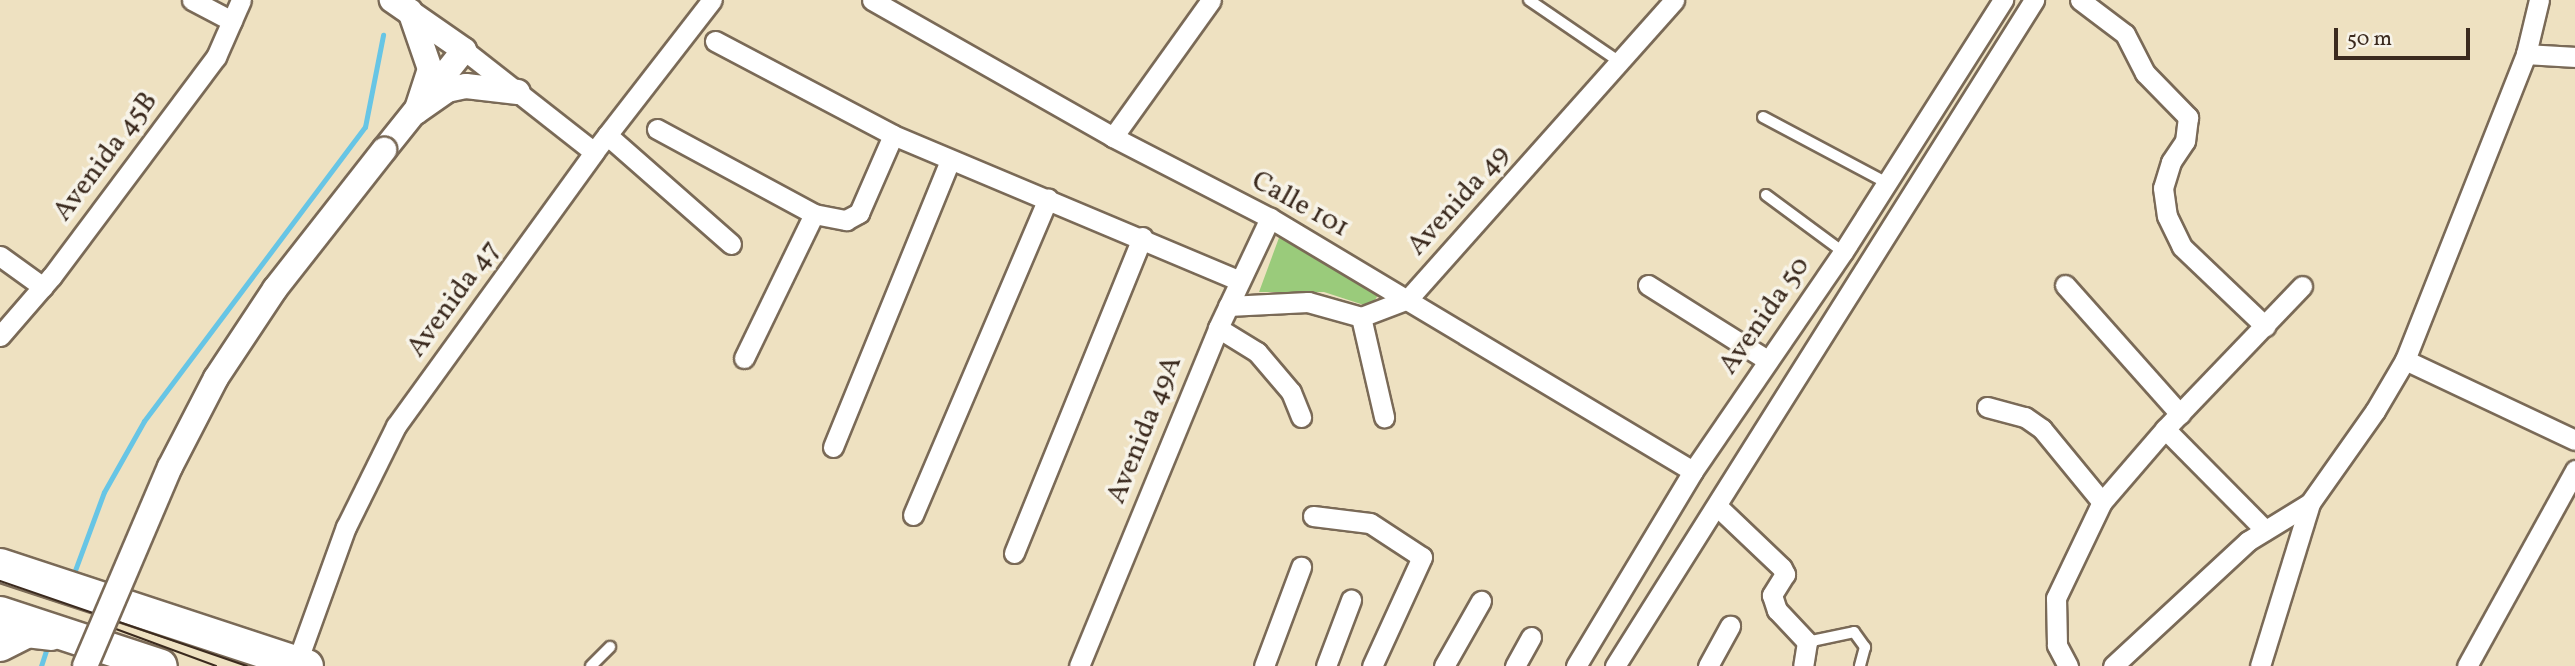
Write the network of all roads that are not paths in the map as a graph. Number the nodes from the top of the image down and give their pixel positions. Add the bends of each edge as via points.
1 (192, 0) edge
2 (241, 0) edge
3 (712, 0) edge
4 (1211, 0) edge
5 (1528, 0) edge
6 (1674, 0) edge
7 (2003, 0) edge
8 (2034, 0) edge
9 (2080, 0) edge
10 (2539, 0) edge
11 (885, 3) edge
12 (401, 6) edge
13 (232, 21) junction
14 (715, 41) dead end
15 (464, 50) junction
16 (2526, 54) junction
17 (2575, 57) edge
18 (1621, 62) junction
19 (518, 92) junction
20 (416, 112) junction
21 (1763, 117) dead end
22 (657, 129) dead end
23 (607, 135) junction
24 (893, 135) junction
25 (1112, 137) junction
26 (594, 152) junction
27 (950, 160) junction
28 (1887, 183) junction
29 (1766, 195) dead end
30 (1048, 199) junction
31 (814, 214) junction
32 (1270, 218) junction
33 (1142, 237) junction
34 (731, 244) dead end
35 (1843, 252) junction
36 (0, 256) edge
37 (1240, 281) junction
38 (1648, 285) dead end
39 (2065, 285) dead end
40 (2302, 286) dead end
41 (43, 287) junction
42 (1408, 299) junction
43 (1228, 306) junction
44 (1361, 317) junction
45 (2265, 326) junction
46 (1218, 328) junction
47 (0, 336) edge
48 (744, 358) dead end
49 (1767, 360) junction
50 (2405, 360) junction
51 (1987, 407) dead end
52 (2180, 414) junction
53 (1384, 416) dead end
54 (1301, 417) dead end
55 (2165, 429) junction
56 (2575, 440) edge
57 (833, 447) dead end
58 (2575, 470) edge
59 (1693, 471) junction
60 (2102, 502) junction
61 (2310, 503) junction
62 (1718, 507) junction
63 (914, 515) dead end
64 (1313, 516) dead end
65 (2265, 530) junction
66 (1014, 553) dead end
67 (0, 565) edge
68 (1301, 567) dead end
69 (1351, 600) dead end
70 (1481, 601) dead end
71 (0, 613) edge
72 (1730, 625) dead end
73 (76, 636) junction
74 (1531, 637) dead end
75 (1807, 642) junction
76 (0, 645) edge
77 (610, 648) dead end
78 (302, 664) edge
79 (1084, 665) edge
80 (85, 666) edge
81 (161, 666) edge
82 (591, 666) edge
83 (1264, 666) edge
84 (1326, 666) edge
85 (1372, 666) edge
86 (1444, 666) edge
87 (1515, 666) edge
88 (1576, 666) edge
89 (1615, 666) edge
90 (1708, 666) edge
91 (1803, 666) edge
92 (1860, 666) edge
93 (2068, 666) edge
94 (2113, 666) edge
95 (2260, 666) edge
96 (2467, 666) edge

1 - 13 street
2 - 13 street, Avenida 45B
3 - 23 street, Avenida 47
4 - 25 street
5 - 18 lane
6 - 18 street, Avenida 49
7 - 28 street, Avenida 50
8 - 62 street, Avenida 50
9 - 45 street via 2125,34 2145,73 2188,117 2185,141 2171,162 2163,188 2167,216 2182,247
10 - 16 street
11 - 25 street, Calle 101
12 - 15 street
12 - 20 street via 430,69
13 - 41 street, Avenida 45B via 216,57
14 - 24 street
15 - 19 street
15 - 20 street
16 - 17 street
16 - 50 street
18 - 42 street, Avenida 49
19 - 20 street via 466,86 447,90
19 - 26 street
20 - 80 street, bridge via 275,289 216,379 170,467
21 - 28 lane
22 - 31 street
23 - 26 street, Avenida 47
23 - 34 street
24 - 27 street
24 - 31 street via 859,213 846,219
25 - 32 street, Calle 101
26 - 78 street, Avenida 47 via 396,426 346,527
27 - 30 street
27 - 57 street
28 - 35 street, Avenida 50
29 - 35 lane
30 - 33 street
30 - 63 street
31 - 48 street
32 - 37 street, Avenida 49A
32 - 42 street, Calle 101
33 - 37 street
33 - 66 street
35 - 49 street, Avenida 50
36 - 41 street
37 - 43 street, Avenida 49A
38 - 49 street
39 - 52 street
40 - 45 street
41 - 47 street, Avenida 45B
42 - 44 street, Avenida 49
42 - 59 street, Calle 101
43 - 44 street via 1308,302
43 - 46 street, Avenida 49A
44 - 53 street
45 - 52 street
46 - 54 street via 1257,352 1291,392
46 - 79 street, Avenida 49A
49 - 59 street, Avenida 50
50 - 56 street
50 - 61 street
51 - 60 street via 2025,417 2042,429
52 - 55 street
55 - 60 street
55 - 65 street
58 - 96 street
59 - 88 street, Avenida 50
60 - 93 street via 2056,597 2057,645
61 - 65 street
61 - 95 street
62 - 75 street via 1782,568 1785,574 1772,595 1774,601
62 - 89 street, Avenida 50
64 - 85 street via 1370,523 1422,557
65 - 94 street
67 - 78 main road
68 - 83 street
69 - 84 street
70 - 86 street
71 - 73 main road
72 - 90 street
73 - 76 main road via 27,631
73 - 81 main road
74 - 87 street
75 - 91 street
75 - 92 lane via 1854,632 1865,647
77 - 82 lane

